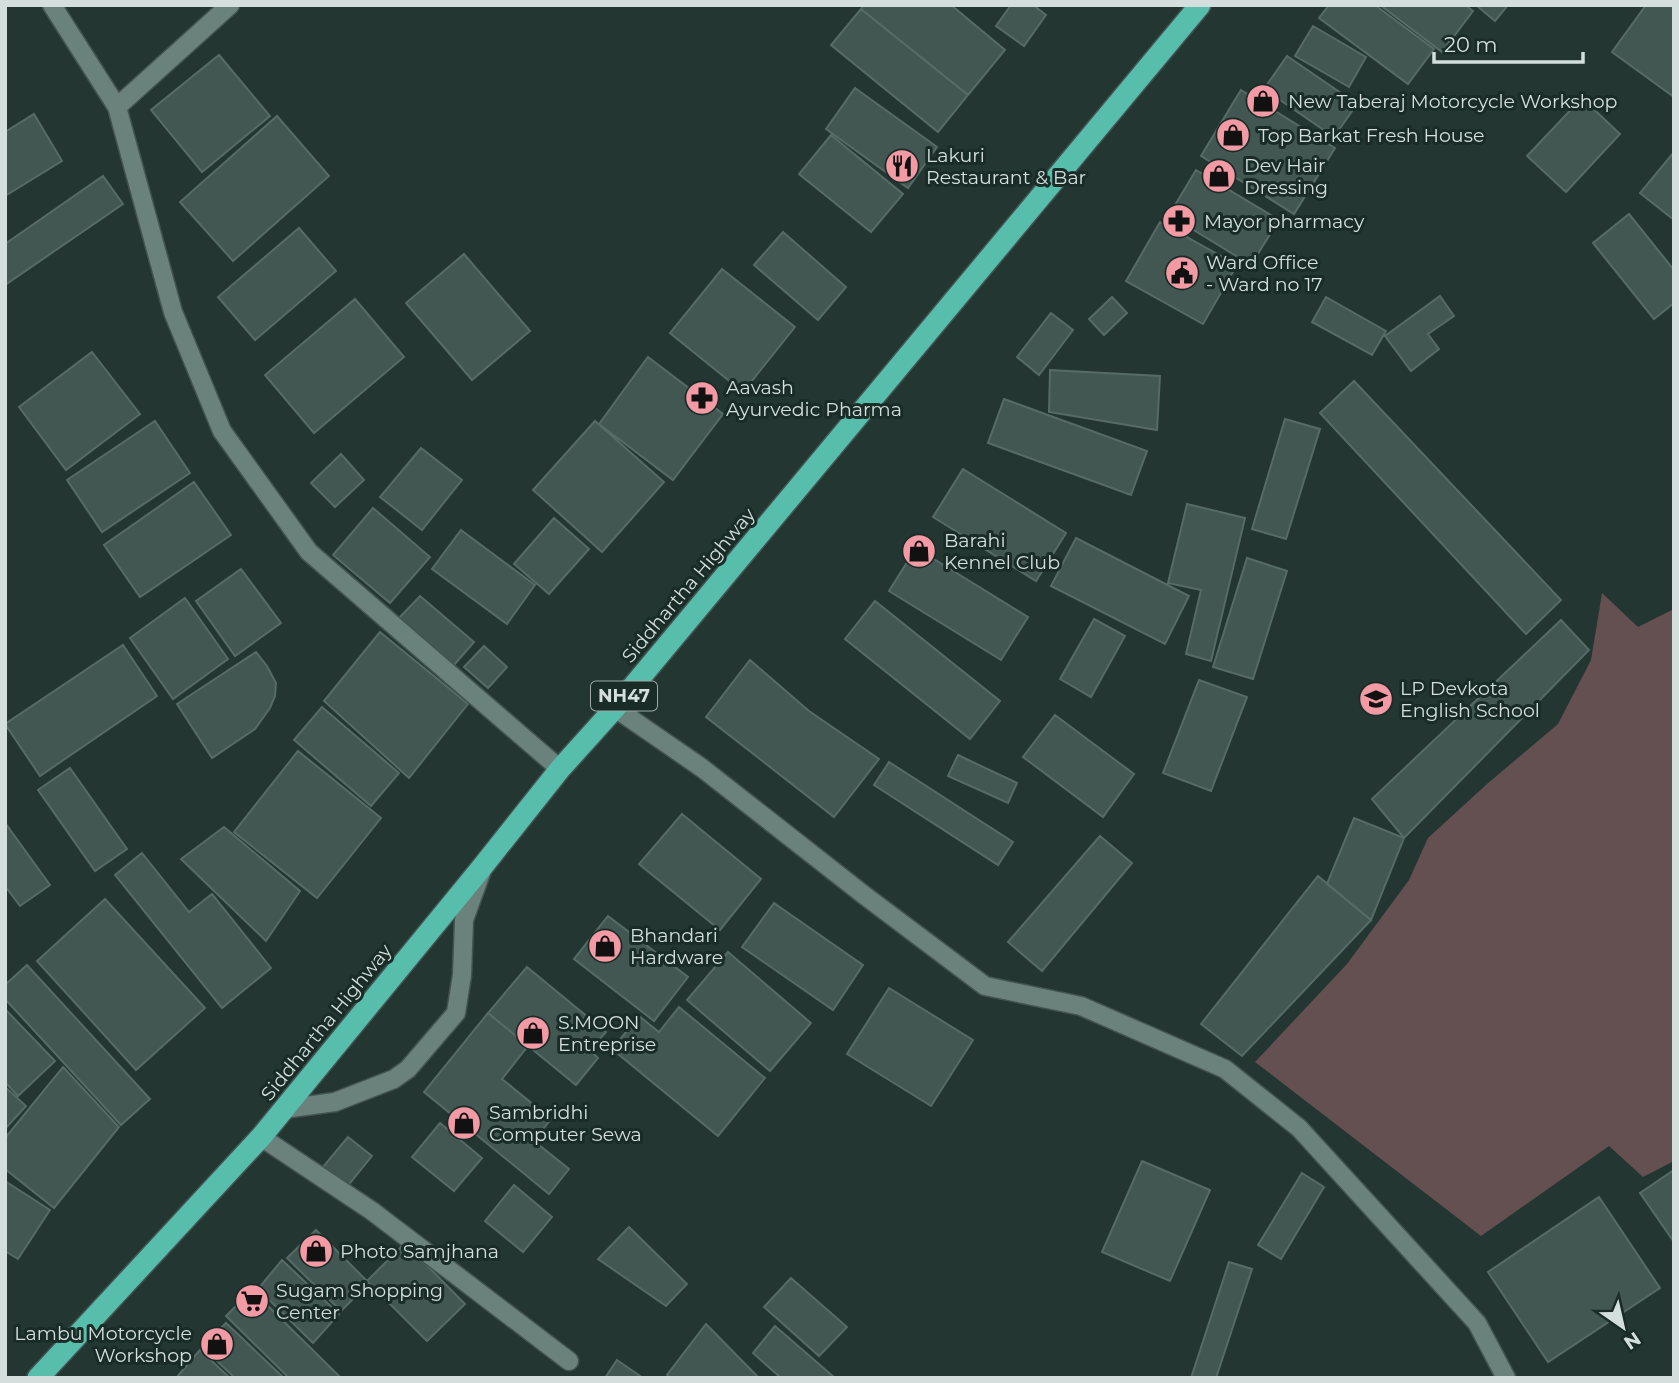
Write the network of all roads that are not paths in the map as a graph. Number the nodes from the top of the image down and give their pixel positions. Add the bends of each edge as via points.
1 (52, 5) edge
2 (230, 5) edge
3 (1200, 5) edge
4 (117, 107) junction
5 (615, 708) junction
6 (560, 769) junction
7 (484, 866) junction
8 (284, 1109) junction
9 (261, 1138) junction
10 (569, 1361) dead end
11 (38, 1378) edge
12 (1506, 1378) edge

1 - 4 street
2 - 4 street
3 - 5 highway, Siddhartha Highway / NH47
4 - 6 street via 173,312 222,431 309,552
5 - 6 highway, Siddhartha Highway / NH47
5 - 12 street via 702,768 985,986 1082,1006 1225,1069 1299,1128 1477,1324
6 - 7 highway, Siddhartha Highway / NH47
7 - 8 highway, Siddhartha Highway / NH47
7 - 8 street via 464,920 456,1013 394,1079 335,1102
8 - 9 highway, Siddhartha Highway / NH47
9 - 10 street via 372,1211
9 - 11 highway, Siddhartha Highway / NH47

